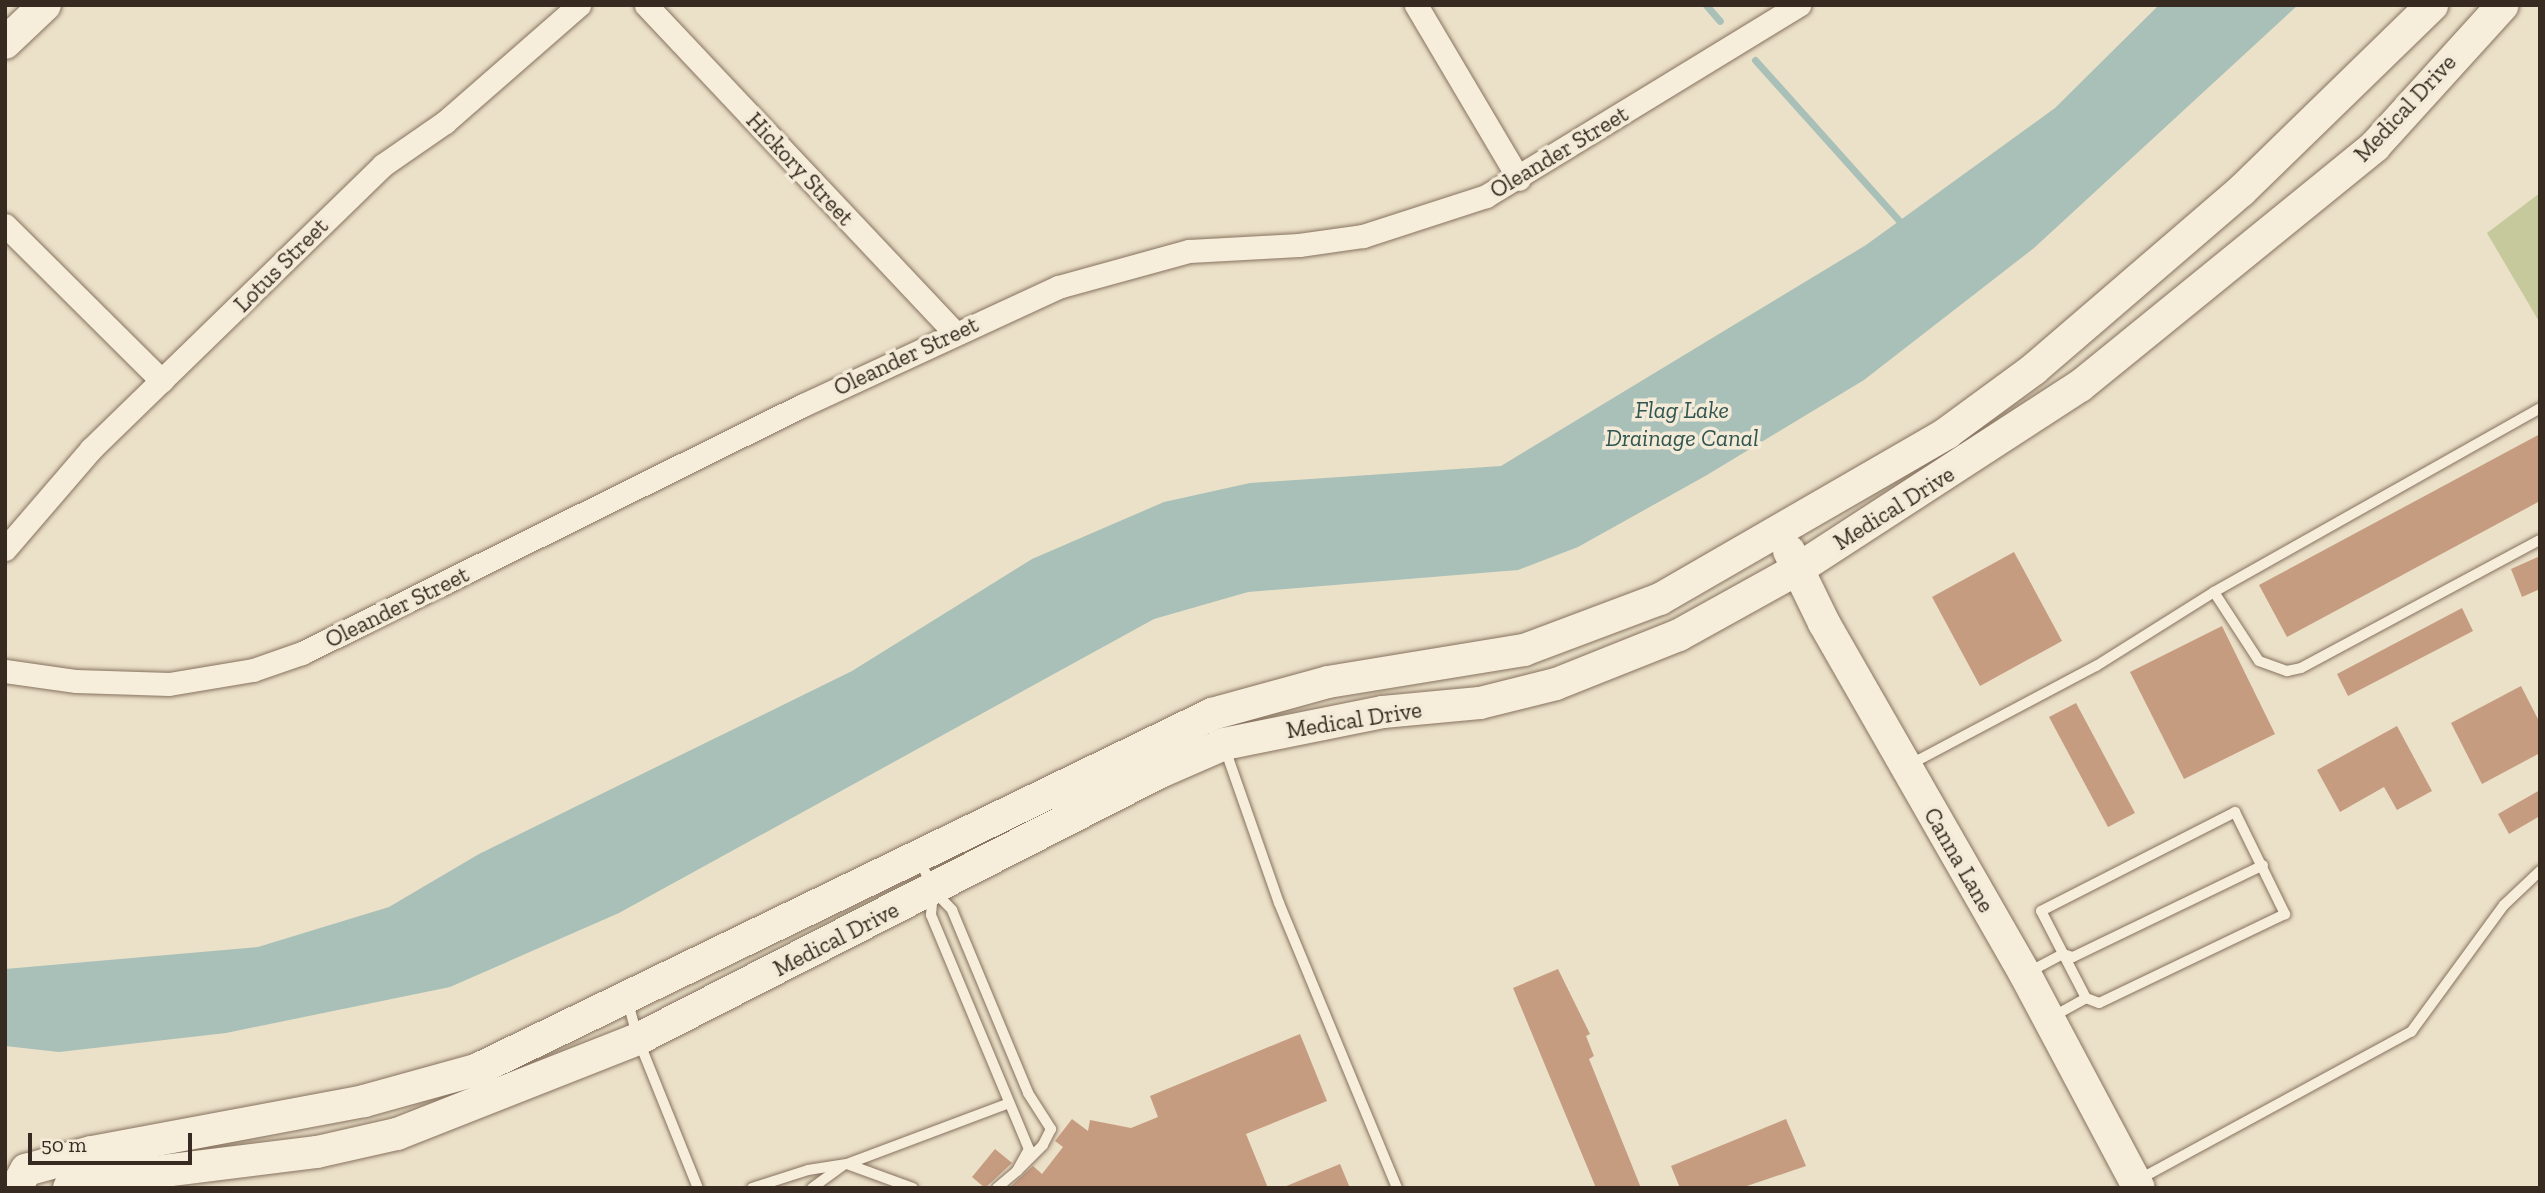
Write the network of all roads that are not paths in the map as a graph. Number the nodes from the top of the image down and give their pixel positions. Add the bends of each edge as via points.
1 (46, 5) edge
2 (579, 5) edge
3 (646, 5) edge
4 (1416, 5) edge
5 (1799, 5) edge
6 (2432, 5) edge
7 (2503, 5) edge
8 (5, 43) edge
9 (1519, 179) junction
10 (5, 225) edge
11 (954, 332) junction
12 (162, 381) junction
13 (2540, 408) edge
14 (1781, 532) junction
15 (2540, 540) edge
16 (5, 549) edge
17 (1797, 569) junction
18 (2214, 592) junction
19 (5, 671) edge
20 (1218, 729) junction
21 (1905, 767) junction
22 (917, 854) junction
23 (2263, 865) junction
24 (2540, 871) edge
25 (933, 890) junction
26 (2063, 954) junction
27 (2025, 974) junction
28 (626, 996) junction
29 (2086, 998) junction
30 (2049, 1019) junction
31 (638, 1039) junction
32 (1007, 1104) junction
33 (846, 1164) junction
34 (1017, 1171) junction
35 (5, 1182) edge
36 (2137, 1184) edge
37 (10, 1188) edge
38 (16, 1188) edge
39 (69, 1188) edge
40 (698, 1188) edge
41 (752, 1188) edge
42 (812, 1188) edge
43 (913, 1188) edge
44 (997, 1188) edge
45 (1397, 1188) edge

1 - 8 street
2 - 12 street, Lotus Street via 445,122 383,165
3 - 11 street, Hickory Street
4 - 9 street
5 - 9 street, Oleander Street
6 - 14 street, Medical Drive via 2241,191 2034,369 1947,433
7 - 17 street, Medical Drive via 2375,146 2080,386
9 - 11 street, Oleander Street via 1486,196 1363,236 1189,251 1133,263 1058,287
10 - 12 street
11 - 19 street, Oleander Street via 302,653 253,670 169,684 76,681
12 - 16 street, Lotus Street via 91,449
13 - 18 lane
14 - 17 street, Canna Lane
14 - 20 street, Medical Drive via 1660,599 1524,650 1328,682
15 - 18 lane via 2294,670 2272,669 2259,662
17 - 20 street, Medical Drive via 1679,635 1556,684 1480,703
17 - 21 street, Canna Lane
18 - 21 lane via 2096,667
20 - 22 street, Medical Drive
20 - 25 street, Medical Drive via 1160,772
20 - 45 lane via 1274,891
21 - 27 street, Canna Lane
22 - 25 lane
22 - 28 street, Medical Drive
23 - 26 lane via 2073,957
23 - 26 lane via 2235,812 2041,911
23 - 29 lane via 2285,914 2099,1003
24 - 36 lane via 2504,905 2411,1032
25 - 31 street, Medical Drive
25 - 32 lane via 931,915
25 - 34 lane via 952,910 1028,1093 1051,1129
26 - 27 lane
26 - 29 lane
27 - 30 street, Canna Lane
28 - 31 lane
28 - 38 street, Medical Drive via 476,1070 364,1101 92,1152 26,1170
29 - 30 lane
30 - 36 street, Canna Lane
31 - 39 street, Medical Drive via 397,1134 317,1152 83,1181
31 - 40 lane
32 - 33 lane
32 - 34 lane via 1029,1149
33 - 41 lane
33 - 42 lane
33 - 43 lane
34 - 44 lane
35 - 37 street

